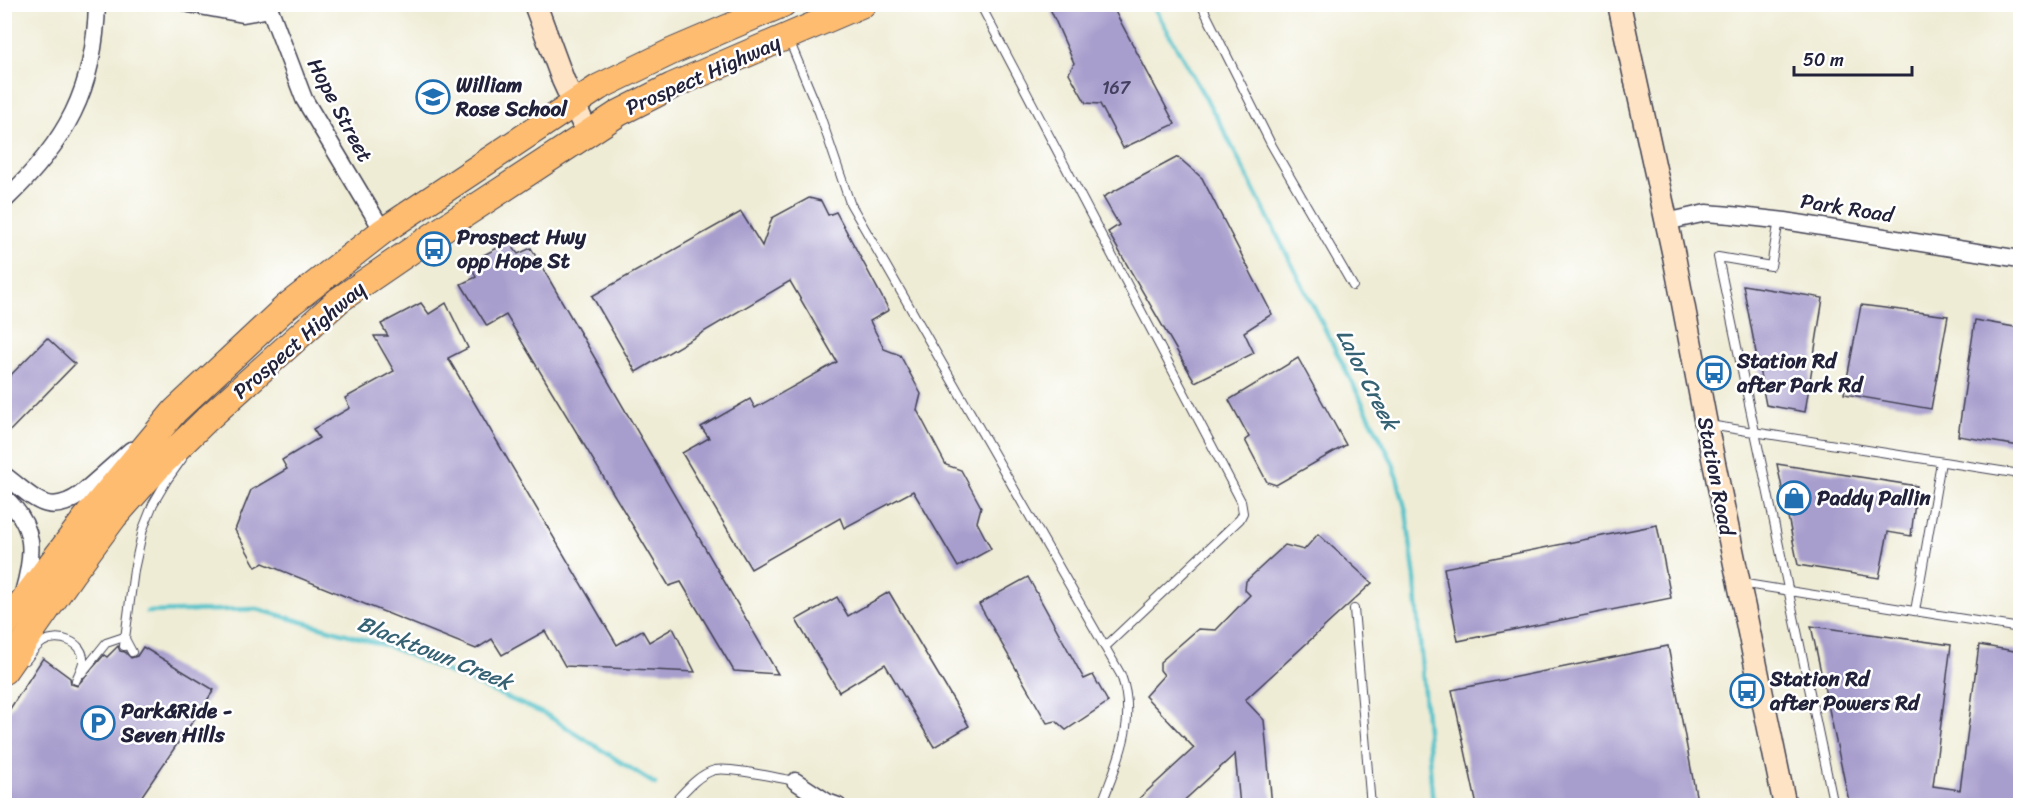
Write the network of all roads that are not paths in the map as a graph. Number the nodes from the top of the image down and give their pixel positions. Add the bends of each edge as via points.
1 (97, 4) edge
2 (189, 4) edge
3 (535, 4) edge
4 (783, 4) edge
5 (863, 4) edge
6 (980, 4) edge
7 (1201, 4) edge
8 (1619, 4) edge
9 (269, 7) edge
10 (788, 36) junction
11 (574, 103) junction
12 (587, 132) junction
13 (4, 201) edge
14 (1779, 220) junction
15 (1666, 222) junction
16 (383, 231) junction
17 (2020, 258) edge
18 (1353, 286) dead end
19 (175, 411) junction
20 (206, 420) junction
21 (1706, 424) junction
22 (1754, 432) junction
23 (1941, 462) junction
24 (2020, 474) edge
25 (4, 476) edge
26 (4, 497) edge
27 (1738, 583) junction
28 (1788, 591) junction
29 (20, 603) junction
30 (1354, 609) dead end
31 (1915, 611) junction
32 (4, 626) edge
33 (2020, 628) edge
34 (124, 641) junction
35 (1105, 647) junction
36 (132, 652) dead end
37 (14, 668) edge
38 (4, 681) edge
39 (795, 781) joint
40 (671, 806) edge
41 (838, 806) edge
42 (1101, 806) edge
43 (1371, 806) edge
44 (1785, 806) edge
45 (1834, 806) edge

1 - 13 street via 96,32 81,98 51,152
2 - 9 street via 243,14
3 - 11 main road
4 - 11 main road, Prospect Highway via 673,51
5 - 10 main road, Prospect Highway
6 - 35 lane via 1243,507 1240,519
7 - 18 lane via 1272,144
8 - 15 main road, Station Road
9 - 16 street, Hope Street via 304,99
10 - 12 main road, Prospect Highway via 672,86
10 - 35 lane via 850,203
11 - 12 main road
11 - 16 main road, Prospect Highway
12 - 20 main road, Prospect Highway via 339,300
14 - 15 street, Park Road via 1706,213
14 - 17 street, Park Road
14 - 22 lane via 1771,266 1718,257
15 - 21 main road, Station Road
16 - 19 main road, Prospect Highway via 286,307
19 - 25 street via 66,503 39,502
19 - 29 main road, Prospect Highway
20 - 34 lane via 153,504 143,529
20 - 37 main road, Prospect Highway via 114,517 71,575
21 - 22 lane
21 - 27 main road, Station Road
22 - 23 lane
22 - 28 lane
23 - 24 lane
23 - 31 lane
26 - 29 street via 23,517 30,534 30,568
27 - 28 lane
27 - 44 main road, Station Road
28 - 31 lane
28 - 45 lane
29 - 32 main road, Prospect Highway
30 - 43 lane
31 - 33 lane
34 - 36 lane
34 - 37 lane via 106,643 76,680 82,657 75,645 63,638 40,644
35 - 42 lane via 1126,690 1127,717 1126,735
37 - 38 lane
39 - 40 lane via 715,770
39 - 41 street

